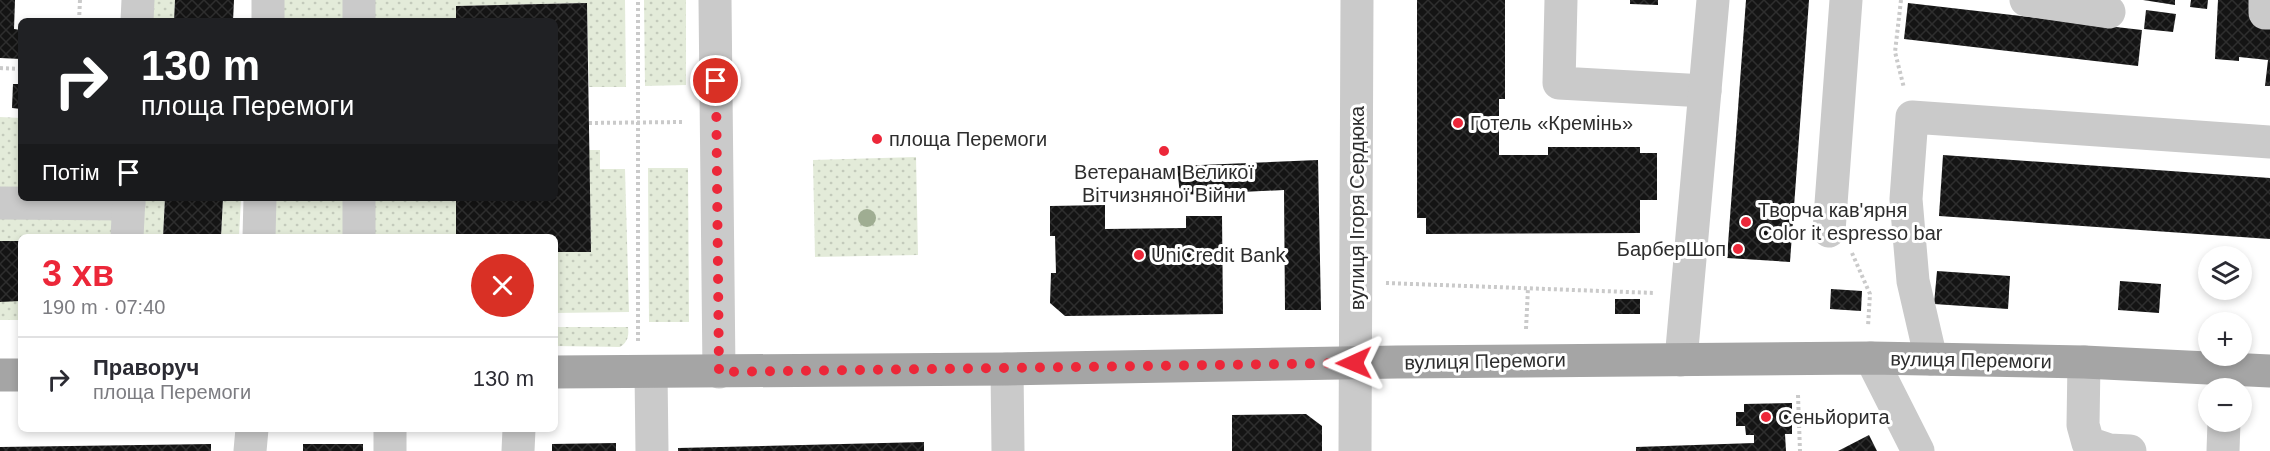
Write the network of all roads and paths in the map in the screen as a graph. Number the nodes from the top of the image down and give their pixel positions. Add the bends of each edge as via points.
1 (80, 0) edge
2 (138, 0) edge
3 (268, 0) edge
4 (359, 0) edge
5 (638, 0) edge
6 (715, 0) edge
7 (1357, 0) edge
8 (1561, 0) edge
9 (1713, 0) edge
10 (1846, 0) edge
11 (1901, 0) edge
12 (2026, 0) edge
13 (2265, 0) edge
14 (2109, 12) dead end
15 (2270, 13) edge
16 (79, 18) edge
17 (137, 18) edge
18 (268, 18) edge
19 (359, 18) edge
20 (0, 68) edge
21 (18, 69) edge
22 (1705, 92) junction
23 (1912, 117) junction
24 (716, 121) junction
25 (589, 123) dead end
26 (638, 123) junction
27 (2270, 142) edge
28 (129, 201) edge
29 (260, 201) edge
30 (359, 201) edge
31 (0, 203) edge
32 (1829, 231) joint
33 (127, 234) edge
34 (259, 234) edge
35 (359, 234) edge
36 (1386, 283) dead end
37 (1528, 288) junction
38 (1687, 294) junction
39 (1526, 330) dead end
40 (1870, 343) junction
41 (644, 359) junction
42 (1931, 359) junction
43 (1681, 360) junction
44 (2084, 362) junction
45 (1354, 363) junction
46 (1007, 369) junction
47 (2270, 371) edge
48 (558, 372) edge
49 (719, 372) junction
50 (0, 375) edge
51 (18, 375) edge
52 (2218, 378) edge
53 (2232, 378) edge
54 (1798, 395) dead end
55 (252, 432) edge
56 (390, 432) edge
57 (519, 432) edge
58 (2224, 432) edge
59 (250, 451) edge
60 (390, 451) edge
61 (518, 451) edge
62 (652, 451) edge
63 (1008, 451) edge
64 (1355, 451) edge
65 (1800, 451) edge
66 (1918, 451) edge
67 (2130, 451) edge
68 (2223, 451) edge

1 - 16 path
2 - 17 street
3 - 18 street
4 - 19 street
5 - 26 path
6 - 24 street
7 - 45 street, вулиця Ігоря Сердюка
8 - 22 street via 1559,83
9 - 22 street
10 - 32 street
11 - 23 path via 1895,52
12 - 14 street
13 - 15 street via 2265,13
20 - 21 path
22 - 38 street
23 - 27 street
23 - 42 street via 1906,199 1913,281
24 - 26 path
24 - 49 street
25 - 26 path
26 - 41 path via 639,319
28 - 31 street
28 - 33 street
29 - 34 street
30 - 35 street
32 - 40 path via 1846,242 1870,294
36 - 37 path
37 - 38 path
37 - 39 path
38 - 43 street
40 - 42 main road, вулиця Перемоги
40 - 43 main road, вулиця Перемоги
40 - 66 street
41 - 48 main road, вулиця Перемоги
41 - 49 main road, вулиця Перемоги
41 - 62 street
42 - 44 main road, вулиця Перемоги
43 - 45 main road, вулиця Перемоги
44 - 52 main road, вулиця Перемоги
44 - 67 street via 2083,425 2088,443
45 - 46 main road, вулиця Перемоги
45 - 64 street, вулиця Ігоря Сердюка
46 - 49 main road, вулиця Перемоги
46 - 63 street
47 - 53 main road, вулиця Перемоги
50 - 51 main road
54 - 65 path
55 - 59 street
56 - 60 street
57 - 61 street
58 - 68 street

